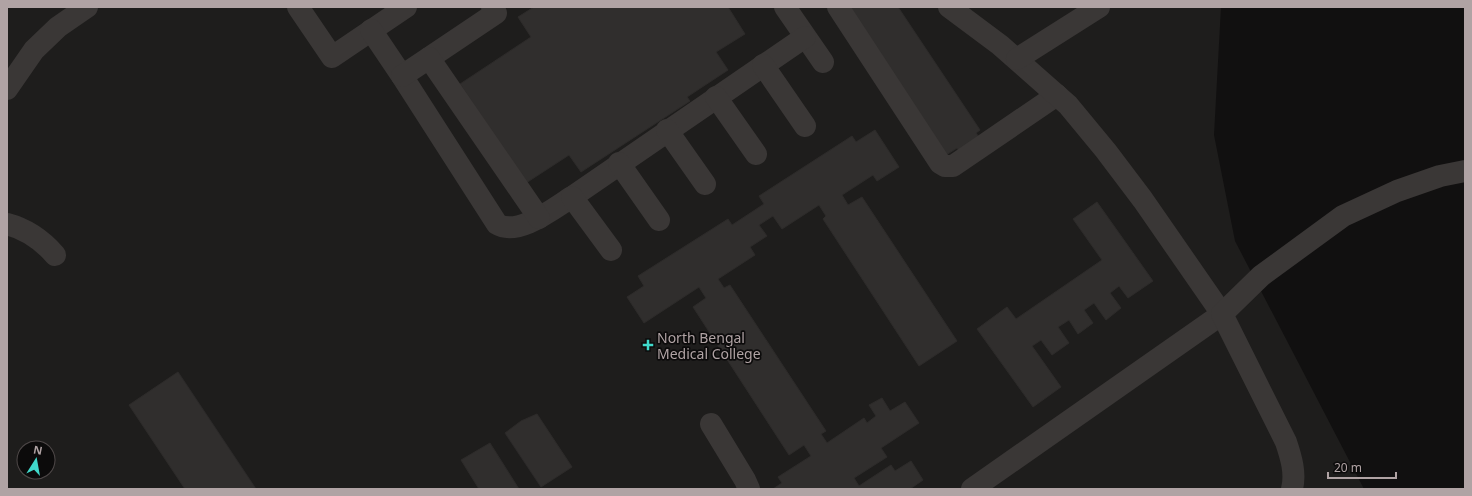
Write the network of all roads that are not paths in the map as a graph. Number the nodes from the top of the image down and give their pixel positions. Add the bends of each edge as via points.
1 (86, 7) edge
2 (298, 7) edge
3 (406, 7) edge
4 (492, 7) edge
5 (785, 7) edge
6 (838, 7) edge
7 (949, 7) edge
8 (1099, 7) edge
9 (371, 30) junction
10 (804, 37) junction
11 (429, 58) junction
12 (1017, 59) junction
13 (823, 62) dead end
14 (763, 65) junction
15 (402, 76) junction
16 (7, 89) edge
17 (1057, 95) junction
18 (716, 97) junction
19 (805, 126) dead end
20 (668, 130) junction
21 (756, 154) dead end
22 (619, 163) junction
23 (1465, 171) edge
24 (705, 184) dead end
25 (572, 197) junction
26 (539, 218) junction
27 (659, 220) dead end
28 (7, 224) edge
29 (611, 250) dead end
30 (55, 255) dead end
31 (1222, 314) junction
32 (711, 424) dead end
33 (749, 489) edge
34 (972, 489) edge
35 (1292, 489) edge

1 - 16 lane via 58,27 34,50
2 - 9 lane via 332,57
3 - 9 lane
4 - 11 lane via 496,13
5 - 10 lane
6 - 17 lane via 940,163 945,166 953,166
7 - 12 lane
8 - 12 lane
9 - 15 lane
10 - 13 lane
10 - 14 lane
11 - 15 lane
11 - 26 lane
12 - 17 lane
14 - 18 lane
14 - 19 lane
15 - 26 lane via 497,224 502,227 517,227
17 - 31 lane via 1106,151 1143,200
18 - 20 lane
18 - 21 lane
20 - 22 lane
20 - 24 lane
22 - 25 lane
22 - 27 lane
23 - 31 lane via 1440,176 1396,191 1343,216 1261,276
25 - 26 lane
25 - 29 lane
28 - 30 lane via 30,233
31 - 34 lane
31 - 35 lane via 1286,442 1292,466
32 - 33 lane

